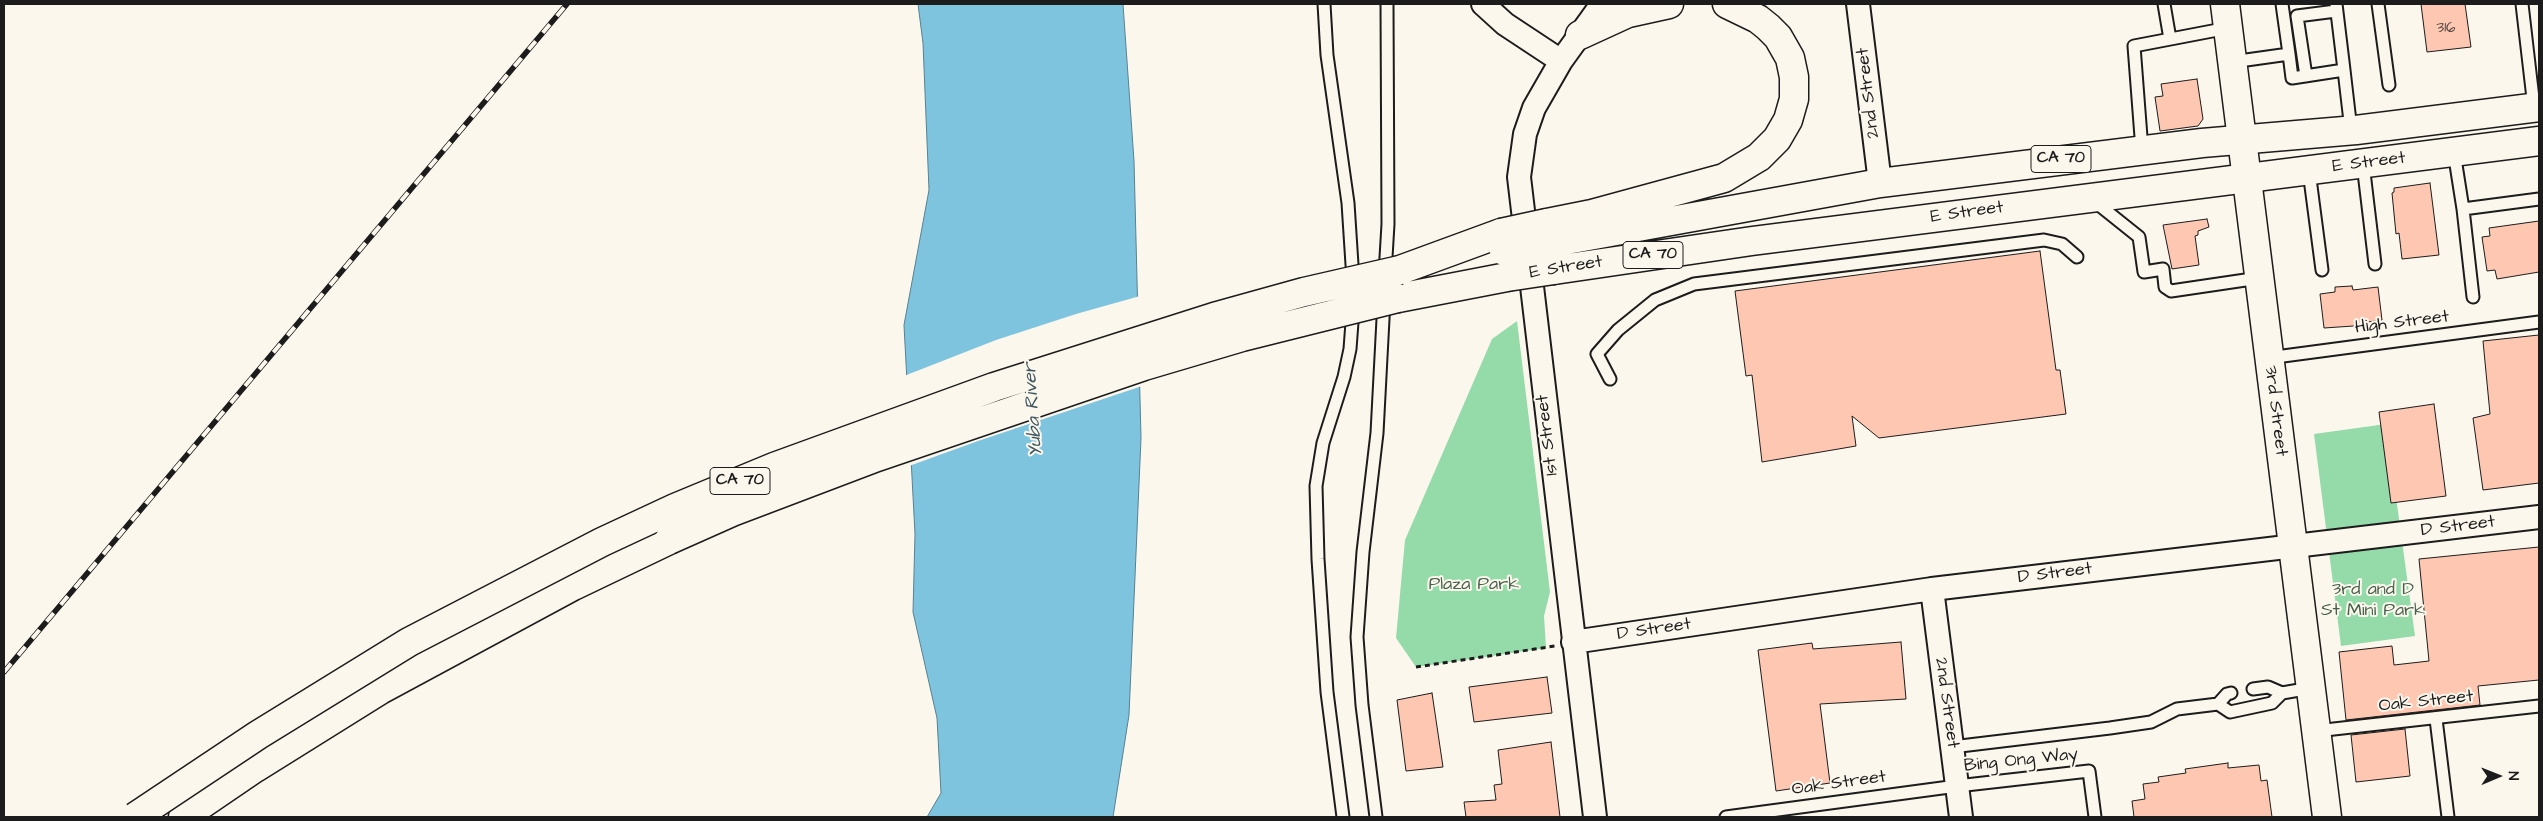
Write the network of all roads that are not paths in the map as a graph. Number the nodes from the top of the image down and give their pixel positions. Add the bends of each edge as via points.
1 (1324, 4) edge
2 (1387, 4) edge
3 (1483, 4) edge
4 (1602, 4) edge
5 (1669, 4) edge
6 (1727, 4) edge
7 (1858, 4) edge
8 (2164, 4) edge
9 (2282, 4) edge
10 (2378, 4) edge
11 (2522, 4) edge
12 (2336, 7) edge
13 (2227, 16) edge
14 (1580, 35) junction
15 (2170, 39) junction
16 (2289, 54) junction
17 (1561, 61) junction
18 (2232, 62) junction
19 (2344, 70) junction
20 (2306, 76) junction
21 (2389, 85) dead end
22 (2537, 107) edge
23 (2351, 130) junction
24 (2242, 139) junction
25 (2539, 141) edge
26 (2142, 150) junction
27 (2454, 152) junction
28 (2363, 164) junction
29 (2309, 171) junction
30 (2246, 179) junction
31 (1880, 183) junction
32 (2089, 197) junction
33 (2539, 199) edge
34 (2463, 209) junction
35 (1548, 233) junction
36 (2076, 257) dead end
37 (2375, 264) dead end
38 (2322, 270) dead end
39 (2259, 278) junction
40 (2474, 297) dead end
41 (2539, 322) edge
42 (2268, 358) junction
43 (1610, 379) dead end
44 (2539, 517) edge
45 (2292, 546) junction
46 (1932, 589) junction
47 (1573, 642) junction
48 (2311, 688) junction
49 (2252, 690) dead end
50 (2230, 693) dead end
51 (2282, 694) junction
52 (2218, 704) junction
53 (2539, 706) edge
54 (2436, 719) junction
55 (2316, 731) junction
56 (1952, 747) junction
57 (1957, 786) junction
58 (135, 817) edge
59 (183, 817) edge
60 (1343, 817) edge
61 (1376, 817) edge
62 (1595, 817) edge
63 (1726, 817) edge
64 (1961, 817) edge
65 (2095, 817) edge
66 (2327, 817) edge
67 (2448, 817) edge

1 - 60 lane via 1327,55 1348,203 1353,295 1350,349 1323,443 1316,486 1326,682
2 - 61 lane via 1388,224 1377,433 1357,637
3 - 17 street via 1505,24
4 - 14 street, 1st Street
5 - 14 main road via 1628,13
6 - 35 main road via 1768,27 1778,36 1790,58 1794,99 1788,120 1777,139 1759,157 1724,178 1592,214
7 - 31 street, 2nd Street
8 - 15 lane
9 - 16 lane
10 - 21 lane
11 - 22 lane
12 - 19 lane
12 - 20 lane via 2297,16
13 - 15 lane
13 - 18 main road, 3rd Street
14 - 17 street, 1st Street
15 - 26 lane via 2134,46
16 - 18 lane
16 - 20 lane via 2292,78
17 - 47 street, 1st Street via 1534,108 1525,134 1519,176
18 - 24 main road, 3rd Street
19 - 20 lane
19 - 23 lane
22 - 23 main road, E Street / CA 70
23 - 24 main road, E Street / CA 70
24 - 26 main road, E Street / CA 70
24 - 30 main road, 3rd Street
25 - 27 main road, E Street / CA 70
26 - 31 main road, E Street / CA 70
27 - 28 main road, E Street / CA 70
27 - 34 lane
28 - 29 main road, E Street / CA 70
28 - 37 lane
29 - 30 main road, E Street / CA 70
29 - 38 lane
30 - 32 main road, E Street / CA 70
30 - 39 main road, 3rd Street
31 - 35 main road, E Street / CA 70
32 - 39 lane via 2139,237 2144,272 2163,269 2165,287 2171,291
32 - 59 main road, E Street / CA 70, bridge via 1507,277 1398,298 1252,334 1144,366 967,425 732,512 573,586 380,690
33 - 34 lane
34 - 40 lane
35 - 58 main road, E Street / CA 70, bridge via 1214,317 994,387 774,466 593,547 409,642 258,735
36 - 43 lane via 2062,244 2044,240 1694,284 1655,300 1618,330 1597,354
39 - 42 main road, 3rd Street
41 - 42 lane, High Street
42 - 45 main road, 3rd Street
44 - 45 street, D Street
45 - 46 street, D Street
45 - 48 main road, 3rd Street
46 - 47 street, D Street
46 - 56 street, 2nd Street
47 - 62 street, 1st Street
48 - 51 lane
48 - 55 main road, 3rd Street
49 - 51 lane via 2268,687
50 - 52 lane
51 - 52 lane via 2272,703 2230,712
52 - 56 lane via 2177,710 2152,722
53 - 54 lane, Oak Street
54 - 55 lane, Oak Street
54 - 67 lane
55 - 66 main road, 3rd Street
56 - 57 street, 2nd Street
57 - 63 lane, Oak Street
57 - 64 street, 2nd Street
57 - 65 lane, Bing Ong Way via 2089,771

